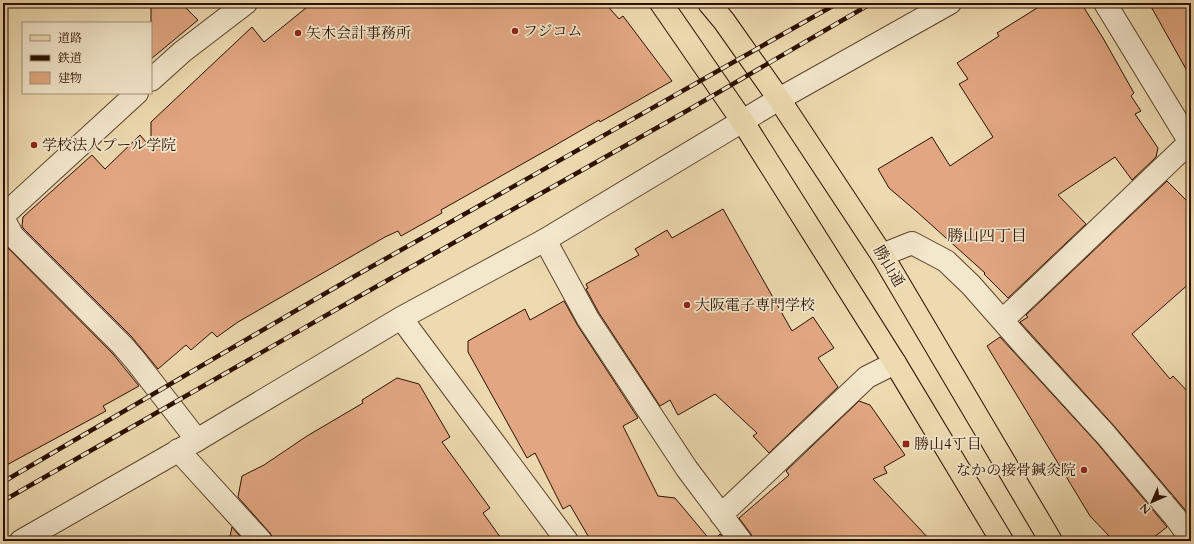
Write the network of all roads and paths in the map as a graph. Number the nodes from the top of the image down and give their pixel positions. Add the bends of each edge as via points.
1 (246, 3) edge
2 (661, 3) edge
3 (709, 3) edge
4 (950, 3) edge
5 (1106, 3) edge
6 (152, 79) edge
7 (136, 94) edge
8 (779, 99) junction
9 (743, 122) junction
10 (1190, 143) edge
11 (3, 217) edge
12 (545, 240) junction
13 (882, 255) junction
14 (401, 318) junction
15 (1002, 320) junction
16 (895, 363) junction
17 (187, 445) junction
18 (722, 515) junction
19 (1191, 539) edge
20 (21, 541) edge
21 (262, 541) edge
22 (567, 541) edge
23 (741, 541) edge
24 (1002, 541) edge
25 (1051, 541) edge

1 - 6 street via 182,52
2 - 9 main road
3 - 8 main road, 勝山通
4 - 8 street
5 - 10 street
7 - 11 street
8 - 9 street
8 - 13 main road, 勝山通
9 - 12 street
9 - 16 main road
10 - 15 street
11 - 17 street via 13,236 136,360
12 - 14 street
12 - 18 street via 588,319 686,469
13 - 15 street via 912,243 946,261 972,285
13 - 25 main road, 勝山通
14 - 17 street
14 - 22 street
15 - 19 street via 1106,434
16 - 18 street via 867,377
16 - 24 main road
17 - 20 street
17 - 21 street
18 - 23 street

